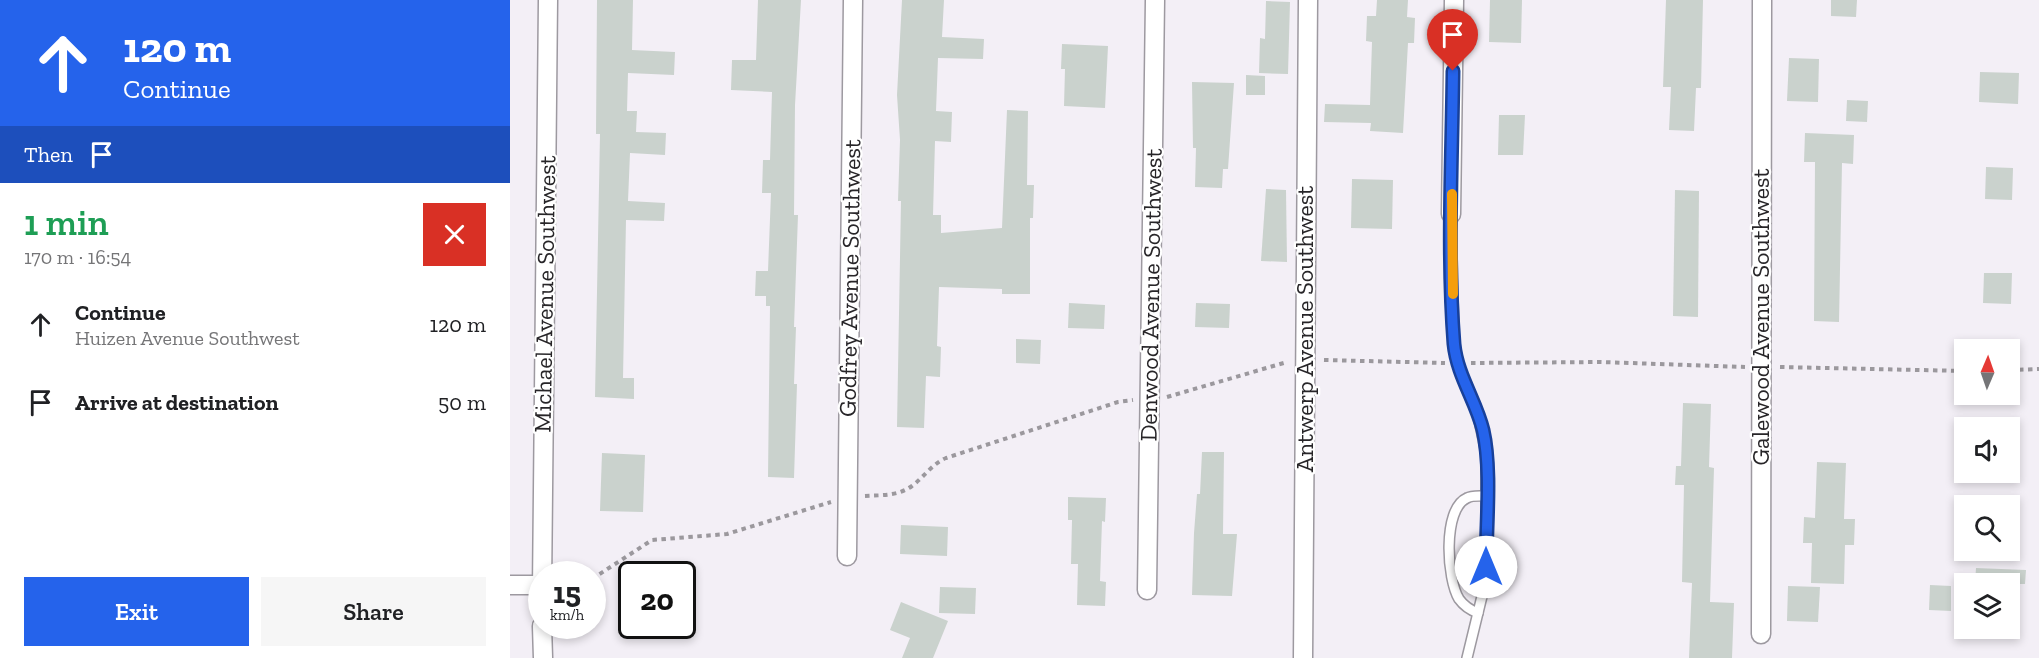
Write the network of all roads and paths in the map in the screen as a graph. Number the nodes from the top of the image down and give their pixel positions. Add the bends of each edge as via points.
1 (548, 0) edge
2 (853, 0) edge
3 (1155, 0) edge
4 (1308, 0) edge
5 (1454, 0) edge
6 (1762, 0) edge
7 (1451, 214) joint
8 (1296, 360) dead end
9 (1312, 360) dead end
10 (1446, 363) dead end
11 (1469, 363) dead end
12 (1746, 367) dead end
13 (1772, 367) dead end
14 (2039, 369) edge
15 (2020, 370) edge
16 (1954, 371) edge
17 (1164, 398) dead end
18 (1137, 400) dead end
19 (1486, 496) junction
20 (861, 497) dead end
21 (834, 501) dead end
22 (847, 556) dead end
23 (541, 561) edge
24 (606, 570) edge
25 (510, 585) edge
26 (528, 586) edge
27 (1147, 590) dead end
28 (1478, 613) junction
29 (1761, 634) dead end
30 (542, 639) edge
31 (543, 658) edge
32 (1303, 658) edge
33 (1467, 658) edge

1 - 23 street, Michael Avenue Southwest
2 - 22 street, Godfrey Avenue Southwest
3 - 27 street, Denwood Avenue Southwest
4 - 32 street, Antwerp Avenue Southwest
5 - 7 street
6 - 29 street, Galewood Avenue Southwest
7 - 19 lane via 1454,347 1482,429
8 - 17 path
9 - 10 path
11 - 12 path
13 - 16 path
14 - 15 path
18 - 20 path via 1118,402 946,458 896,494
19 - 28 lane via 1486,567
19 - 28 lane via 1462,501 1449,540 1450,566 1458,597
21 - 24 path via 727,534 652,540
25 - 26 street
28 - 33 lane
30 - 31 street

